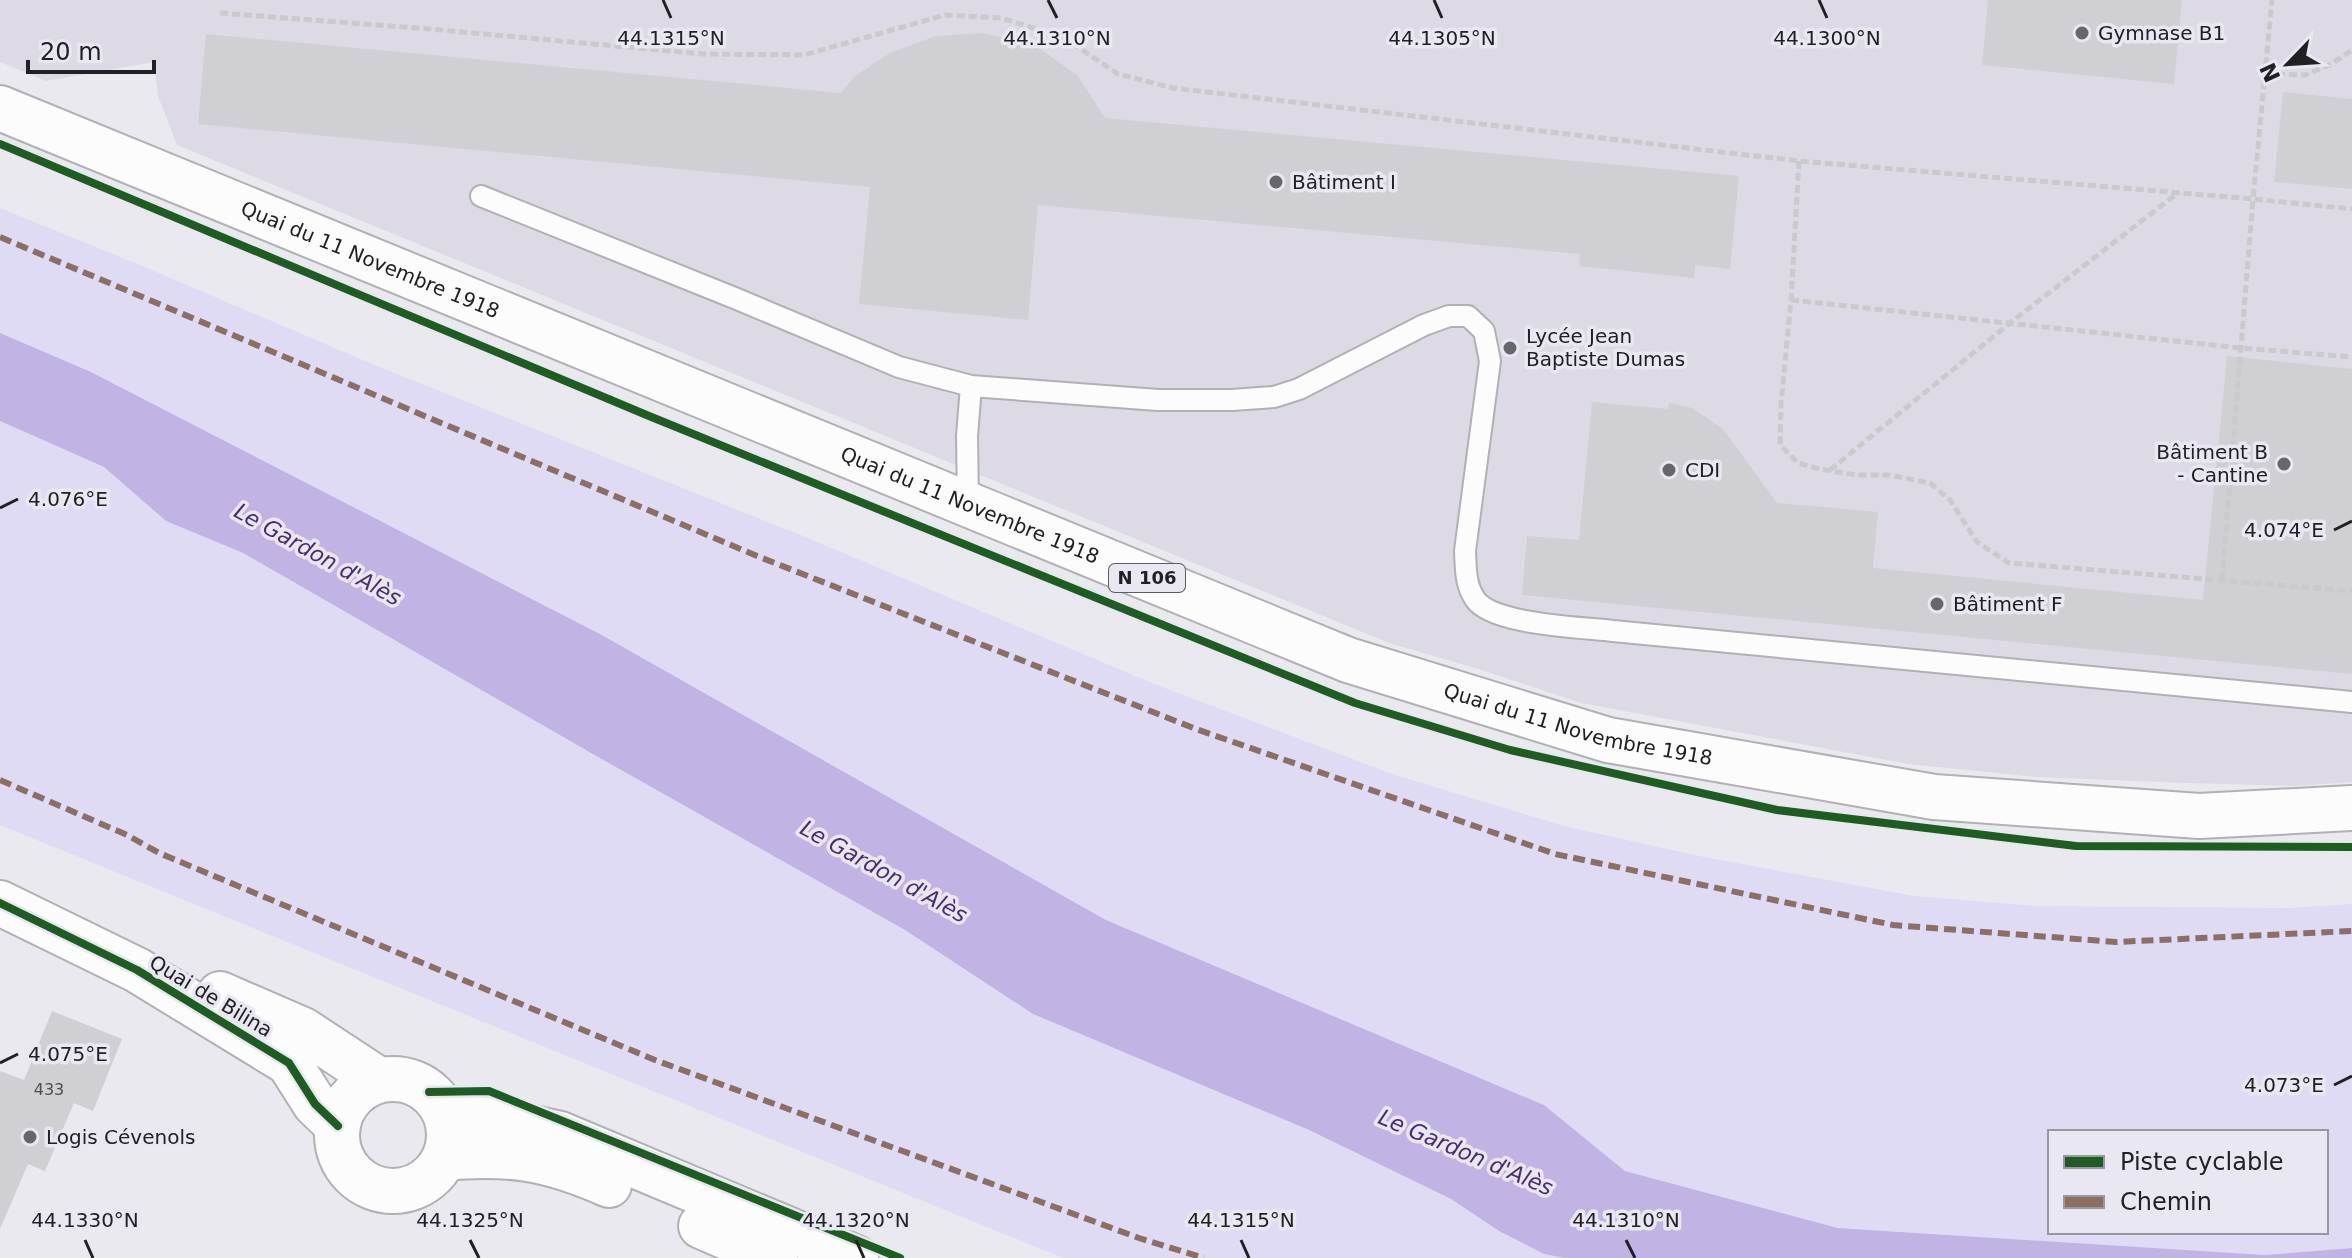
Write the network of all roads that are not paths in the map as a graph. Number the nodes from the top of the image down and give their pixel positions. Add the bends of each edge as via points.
1 (0, 108) edge
2 (481, 196) dead end
3 (971, 386) junction
4 (968, 505) junction
5 (2352, 702) edge
6 (2352, 808) edge
7 (0, 903) edge
8 (137, 970) junction
9 (379, 1080) junction
10 (338, 1126) junction
11 (446, 1140) junction
12 (775, 1258) edge
13 (856, 1258) edge

1 - 4 main road, Quai du 11 Novembre 1918 / N 106
2 - 3 lane via 899,367
3 - 4 lane
3 - 5 lane via 1158,400 1274,397 1424,325 1468,316 1484,331 1490,361 1465,551 1466,581 1477,602 1501,615 1527,622
4 - 6 main road, Quai du 11 Novembre 1918 / N 106 via 1348,660 1608,740 1934,797 2199,816
7 - 8 main road, Quai de Bilina
8 - 9 main road, Quai de Bilina via 206,989 303,1030
8 - 10 main road, Quai de Bilina via 289,1063 315,1104
9 - 10 main road via 350,1099
9 - 11 main road via 414,1083 429,1092 443,1111
10 - 11 main road via 341,1156 351,1172 384,1190 402,1190 434,1174
11 - 12 main road via 586,1175
11 - 13 main road via 474,1118 560,1134

